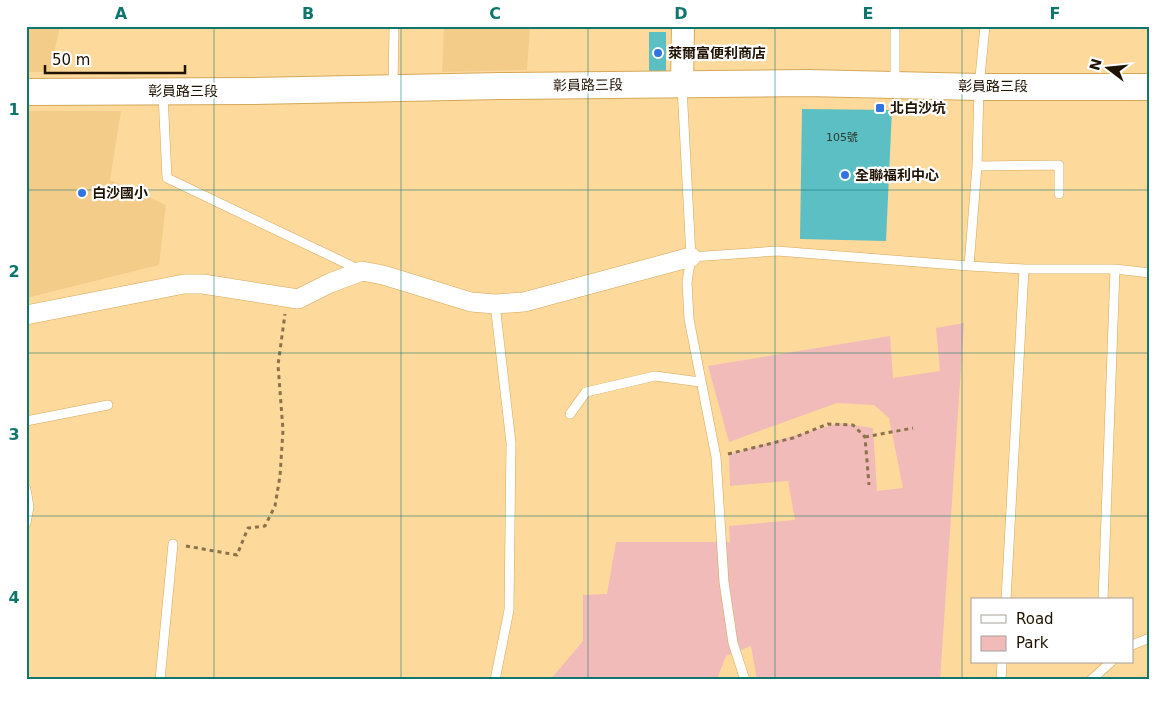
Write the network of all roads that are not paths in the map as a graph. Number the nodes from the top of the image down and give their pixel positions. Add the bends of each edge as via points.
1 (394, 26) edge
2 (683, 26) edge
3 (895, 26) edge
4 (985, 26) edge
5 (682, 84) junction
6 (895, 85) junction
7 (979, 87) junction
8 (1150, 87) edge
9 (393, 88) junction
10 (163, 91) junction
11 (26, 92) edge
12 (977, 166) junction
13 (1059, 194) dead end
14 (691, 257) junction
15 (969, 266) junction
16 (1024, 269) junction
17 (1115, 269) junction
18 (362, 271) junction
19 (1150, 273) edge
20 (495, 304) junction
21 (26, 315) edge
22 (700, 382) junction
23 (108, 405) dead end
24 (570, 414) dead end
25 (26, 421) edge
26 (26, 489) edge
27 (26, 523) edge
28 (173, 544) road end
29 (1006, 598) edge
30 (1103, 598) edge
31 (1150, 638) edge
32 (1134, 644) edge
33 (1002, 664) edge
34 (1101, 667) edge
35 (160, 680) edge
36 (495, 680) edge
37 (745, 680) edge
38 (1001, 680) edge
39 (1091, 680) edge

1 - 9 lane
2 - 5 street
3 - 6 lane
4 - 7 lane
5 - 6 main road, 彰員路三段
5 - 9 main road, 彰員路三段
5 - 14 lane
6 - 7 main road, 彰員路三段
7 - 8 main road, 彰員路三段
7 - 12 lane
9 - 10 main road, 彰員路三段
10 - 11 main road, 彰員路三段
10 - 18 lane via 168,178
12 - 13 lane via 1059,165
12 - 15 lane
14 - 15 lane via 777,251
14 - 20 street via 524,302
14 - 22 lane via 687,282 688,319
15 - 16 lane
16 - 17 lane
16 - 29 lane
17 - 19 lane
17 - 30 lane
18 - 20 street via 471,302
18 - 21 street via 298,300 202,284 184,284
20 - 36 lane via 511,443 509,610
22 - 24 lane via 655,376 586,392
22 - 37 lane via 716,457 724,582 734,642
23 - 25 lane
26 - 27 lane via 29,507
28 - 35 lane
31 - 32 lane
33 - 38 lane
34 - 39 lane

